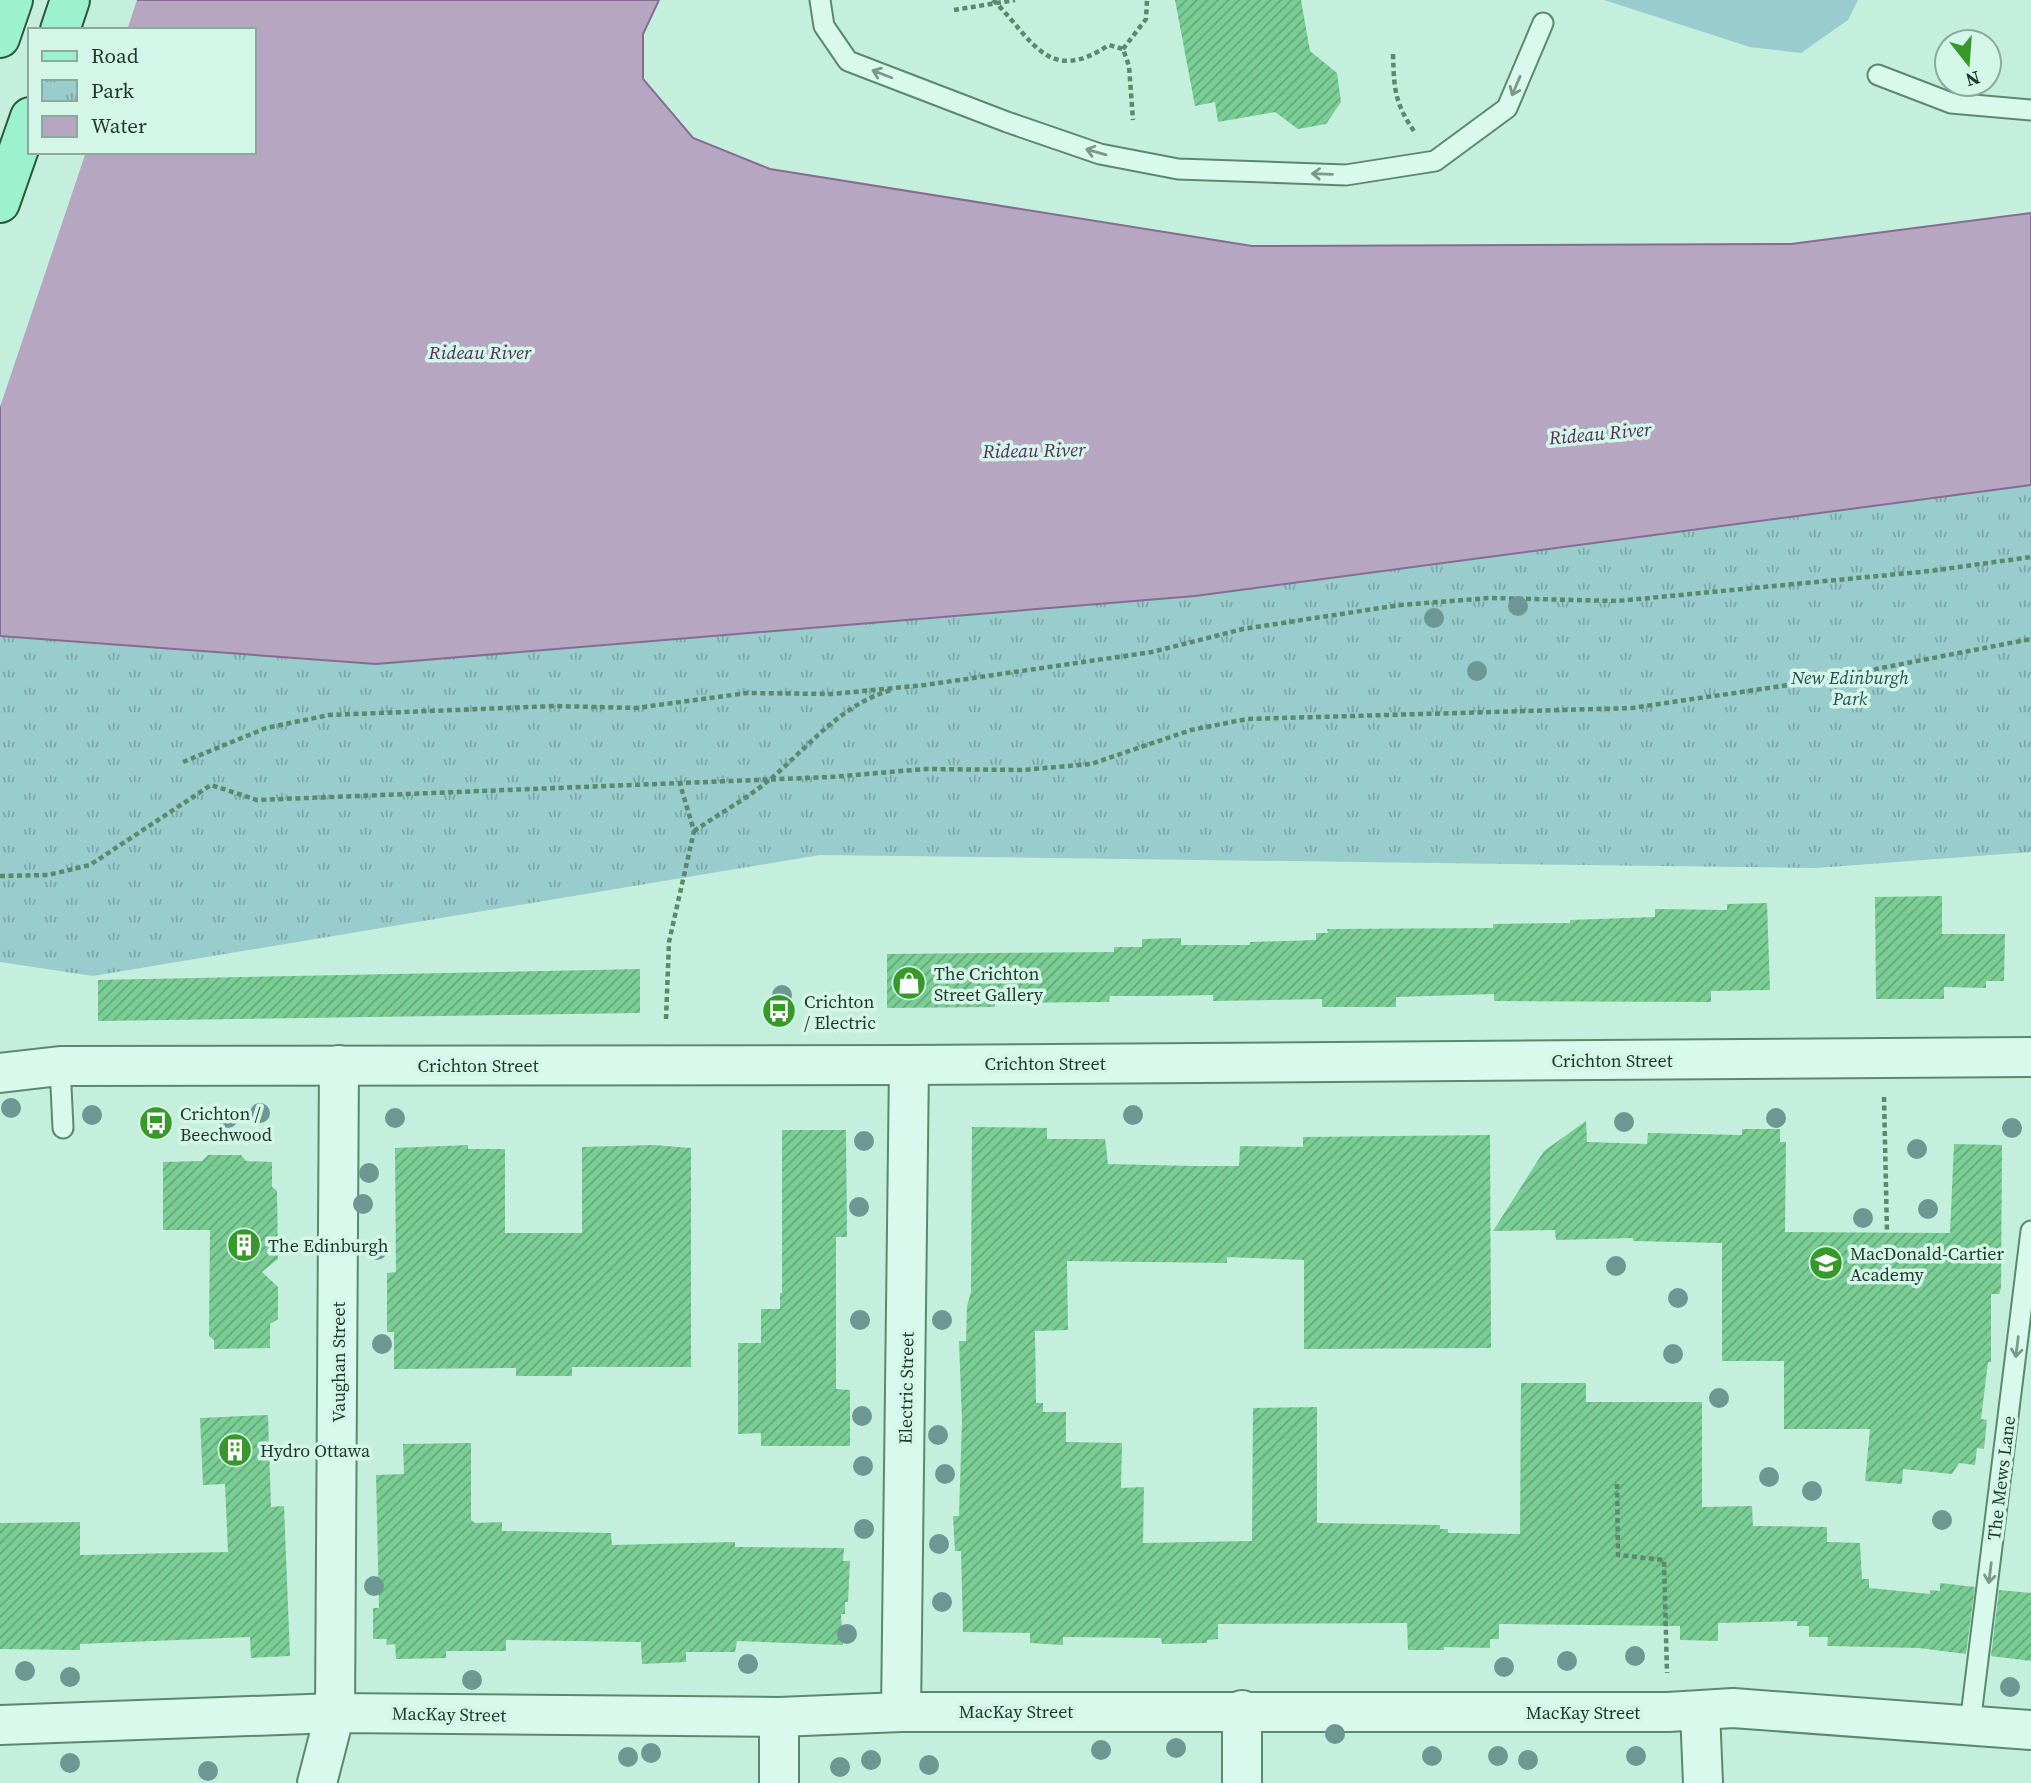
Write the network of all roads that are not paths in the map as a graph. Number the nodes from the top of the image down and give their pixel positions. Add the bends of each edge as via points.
1 (13, 0) edge
2 (70, 0) edge
3 (820, 0) edge
4 (1543, 23) dead end
5 (61, 28) edge
6 (0, 38) edge
7 (1878, 75) dead end
8 (2031, 110) edge
9 (28, 123) edge
10 (0, 203) edge
11 (0, 1053) edge
12 (2031, 1057) edge
13 (339, 1065) junction
14 (909, 1065) junction
15 (60, 1066) junction
16 (0, 1073) edge
17 (63, 1128) dead end
18 (2031, 1231) edge
19 (1242, 1710) junction
20 (1684, 1711) junction
21 (901, 1712) junction
22 (335, 1713) junction
23 (779, 1717) junction
24 (1970, 1724) junction
25 (0, 1725) edge
26 (2031, 1730) edge
27 (317, 1783) edge
28 (779, 1783) edge
29 (1242, 1783) edge
30 (1703, 1783) edge

1 - 6 main road
2 - 5 main road
4 -> 3 lane via 1507,108 1435,161 1346,175 1178,169 1100,154 848,61 824,26
7 - 8 lane via 1951,103
9 - 10 main road
11 - 15 street, Crichton Street
12 - 14 street, Crichton Street
13 - 14 street, Crichton Street
13 - 15 street, Crichton Street
13 - 22 street, Vaughan Street
14 - 21 street, Electric Street
15 - 16 street, Crichton Street
15 - 17 lane
18 -> 24 lane, The Mews Lane
19 - 20 street, MacKay Street
19 - 21 street, MacKay Street
19 - 29 street
20 - 24 street, MacKay Street via 1733,1708
20 - 30 street
21 - 23 street, MacKay Street
22 - 23 street, MacKay Street
22 - 25 street, MacKay Street
22 - 27 street, Vaughan Street
23 - 28 street
24 - 26 street, MacKay Street

